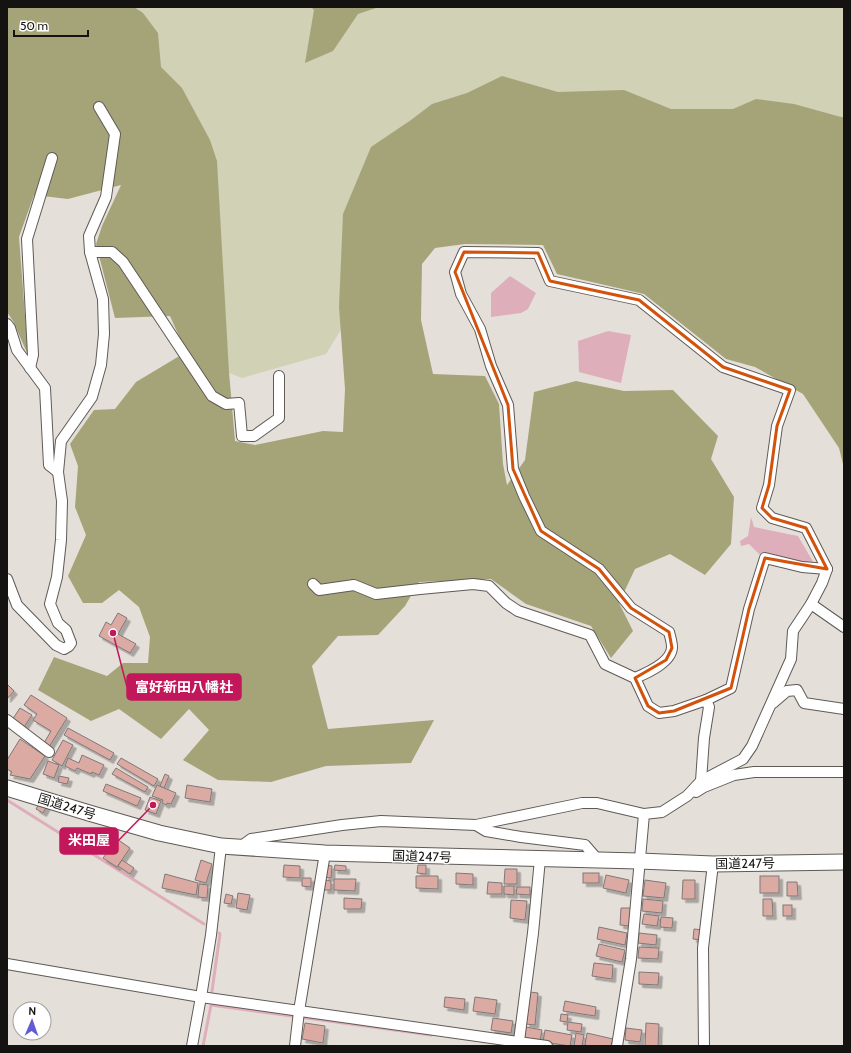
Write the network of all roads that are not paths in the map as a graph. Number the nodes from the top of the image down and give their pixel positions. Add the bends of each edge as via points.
1 (98, 107) dead end
2 (52, 158) dead end
3 (90, 252) junction
4 (7, 324) edge
5 (30, 368) junction
6 (279, 376) dead end
7 (58, 472) junction
8 (827, 569) junction
9 (7, 579) edge
10 (313, 584) dead end
11 (811, 604) junction
12 (844, 627) edge
13 (635, 678) junction
14 (706, 700) junction
15 (770, 706) junction
16 (844, 709) edge
17 (7, 720) edge
18 (50, 752) dead end
19 (844, 772) edge
20 (701, 781) junction
21 (7, 788) edge
22 (687, 796) junction
23 (644, 814) junction
24 (476, 825) junction
25 (221, 846) junction
26 (240, 847) junction
27 (325, 853) junction
28 (540, 859) junction
29 (598, 860) junction
30 (640, 861) junction
31 (844, 862) edge
32 (713, 864) junction
33 (7, 964) edge
34 (201, 997) junction
35 (299, 1011) junction
36 (519, 1042) junction
37 (704, 1045) edge
38 (192, 1046) edge
39 (295, 1046) edge
40 (547, 1046) edge
41 (617, 1046) edge

1 - 3 street via 115,134 106,197 89,236
2 - 5 street via 27,239 33,355
3 - 6 street via 112,252 123,262 212,396 226,404 239,403 242,436 254,436 278,418
3 - 7 street via 103,299 104,334 101,365 92,397 61,440
4 - 5 street via 17,350
5 - 7 street via 45,388 49,465
7 - 9 street via 62,500 60,540 57,577 50,604 58,624 66,630 71,643 69,646 64,648 56,645 17,605
8 - 11 street
8 - 13 street via 806,528 772,518 762,508 769,485 777,426 790,390 724,367 639,300 550,281 538,253 464,252 455,272 461,294 480,329 491,366 508,405 513,469 541,531 599,569 631,608 669,632 672,648 666,660
8 - 14 street via 802,567 765,558 749,609 731,688
10 - 13 street via 319,590 354,585 376,594 473,584 489,586 518,611 590,635 605,664
11 - 12 street
11 - 15 street via 793,631 791,659
13 - 14 street via 648,706 659,713 674,711
14 - 20 street via 710,707 704,738
15 - 16 street via 787,690 797,690 804,703
15 - 20 street via 752,746 743,759
17 - 18 street
19 - 22 street via 754,772 734,776
20 - 22 street
21 - 25 highway, 国道247号 via 159,833
22 - 23 street via 662,812
23 - 24 street via 597,803 582,803
23 - 30 street
24 - 26 street via 381,820 251,839
24 - 29 street via 486,831 585,845
25 - 26 highway, 国道247号
25 - 34 street
26 - 27 highway, 国道247号
27 - 28 highway, 国道247号
27 - 35 street
28 - 29 highway, 国道247号
28 - 36 street
29 - 30 highway, 国道247号
30 - 32 highway, 国道247号
30 - 41 street via 631,959
31 - 32 highway, 国道247号
32 - 37 street via 703,948
33 - 34 street
34 - 35 street
34 - 38 street
35 - 36 street
35 - 39 street
36 - 40 street

